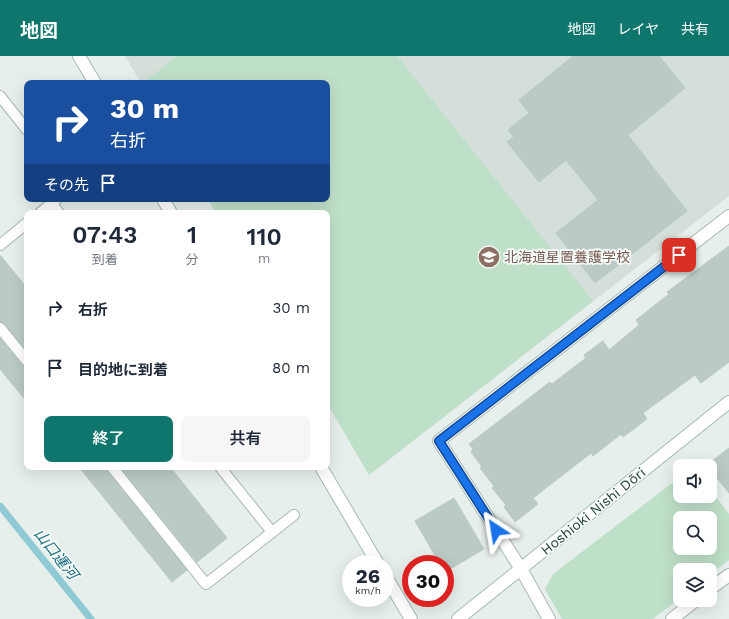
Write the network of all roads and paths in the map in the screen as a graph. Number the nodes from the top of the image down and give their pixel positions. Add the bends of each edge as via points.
1 (79, 56) edge
2 (93, 80) edge
3 (0, 96) edge
4 (24, 126) edge
5 (53, 202) edge
6 (44, 210) edge
7 (729, 216) edge
8 (24, 225) edge
9 (0, 245) edge
10 (0, 328) edge
11 (24, 357) edge
12 (729, 402) edge
13 (114, 470) edge
14 (222, 470) edge
15 (323, 470) edge
16 (294, 514) dead end
17 (272, 532) junction
18 (373, 555) edge
19 (521, 569) junction
20 (729, 575) edge
21 (717, 584) edge
22 (394, 590) edge
23 (687, 607) edge
24 (411, 619) edge
25 (458, 619) edge
26 (549, 619) edge
27 (672, 619) edge

1 - 2 street
3 - 4 lane
5 - 6 lane
7 - 19 street via 439,441
8 - 9 lane
10 - 11 lane
12 - 19 street, Hoshioki Nishi Dōri
13 - 17 lane via 206,584
14 - 17 lane
15 - 18 street
16 - 17 lane
19 - 25 street, Hoshioki Nishi Dōri
19 - 26 street
20 - 21 street
22 - 24 street
23 - 27 street

